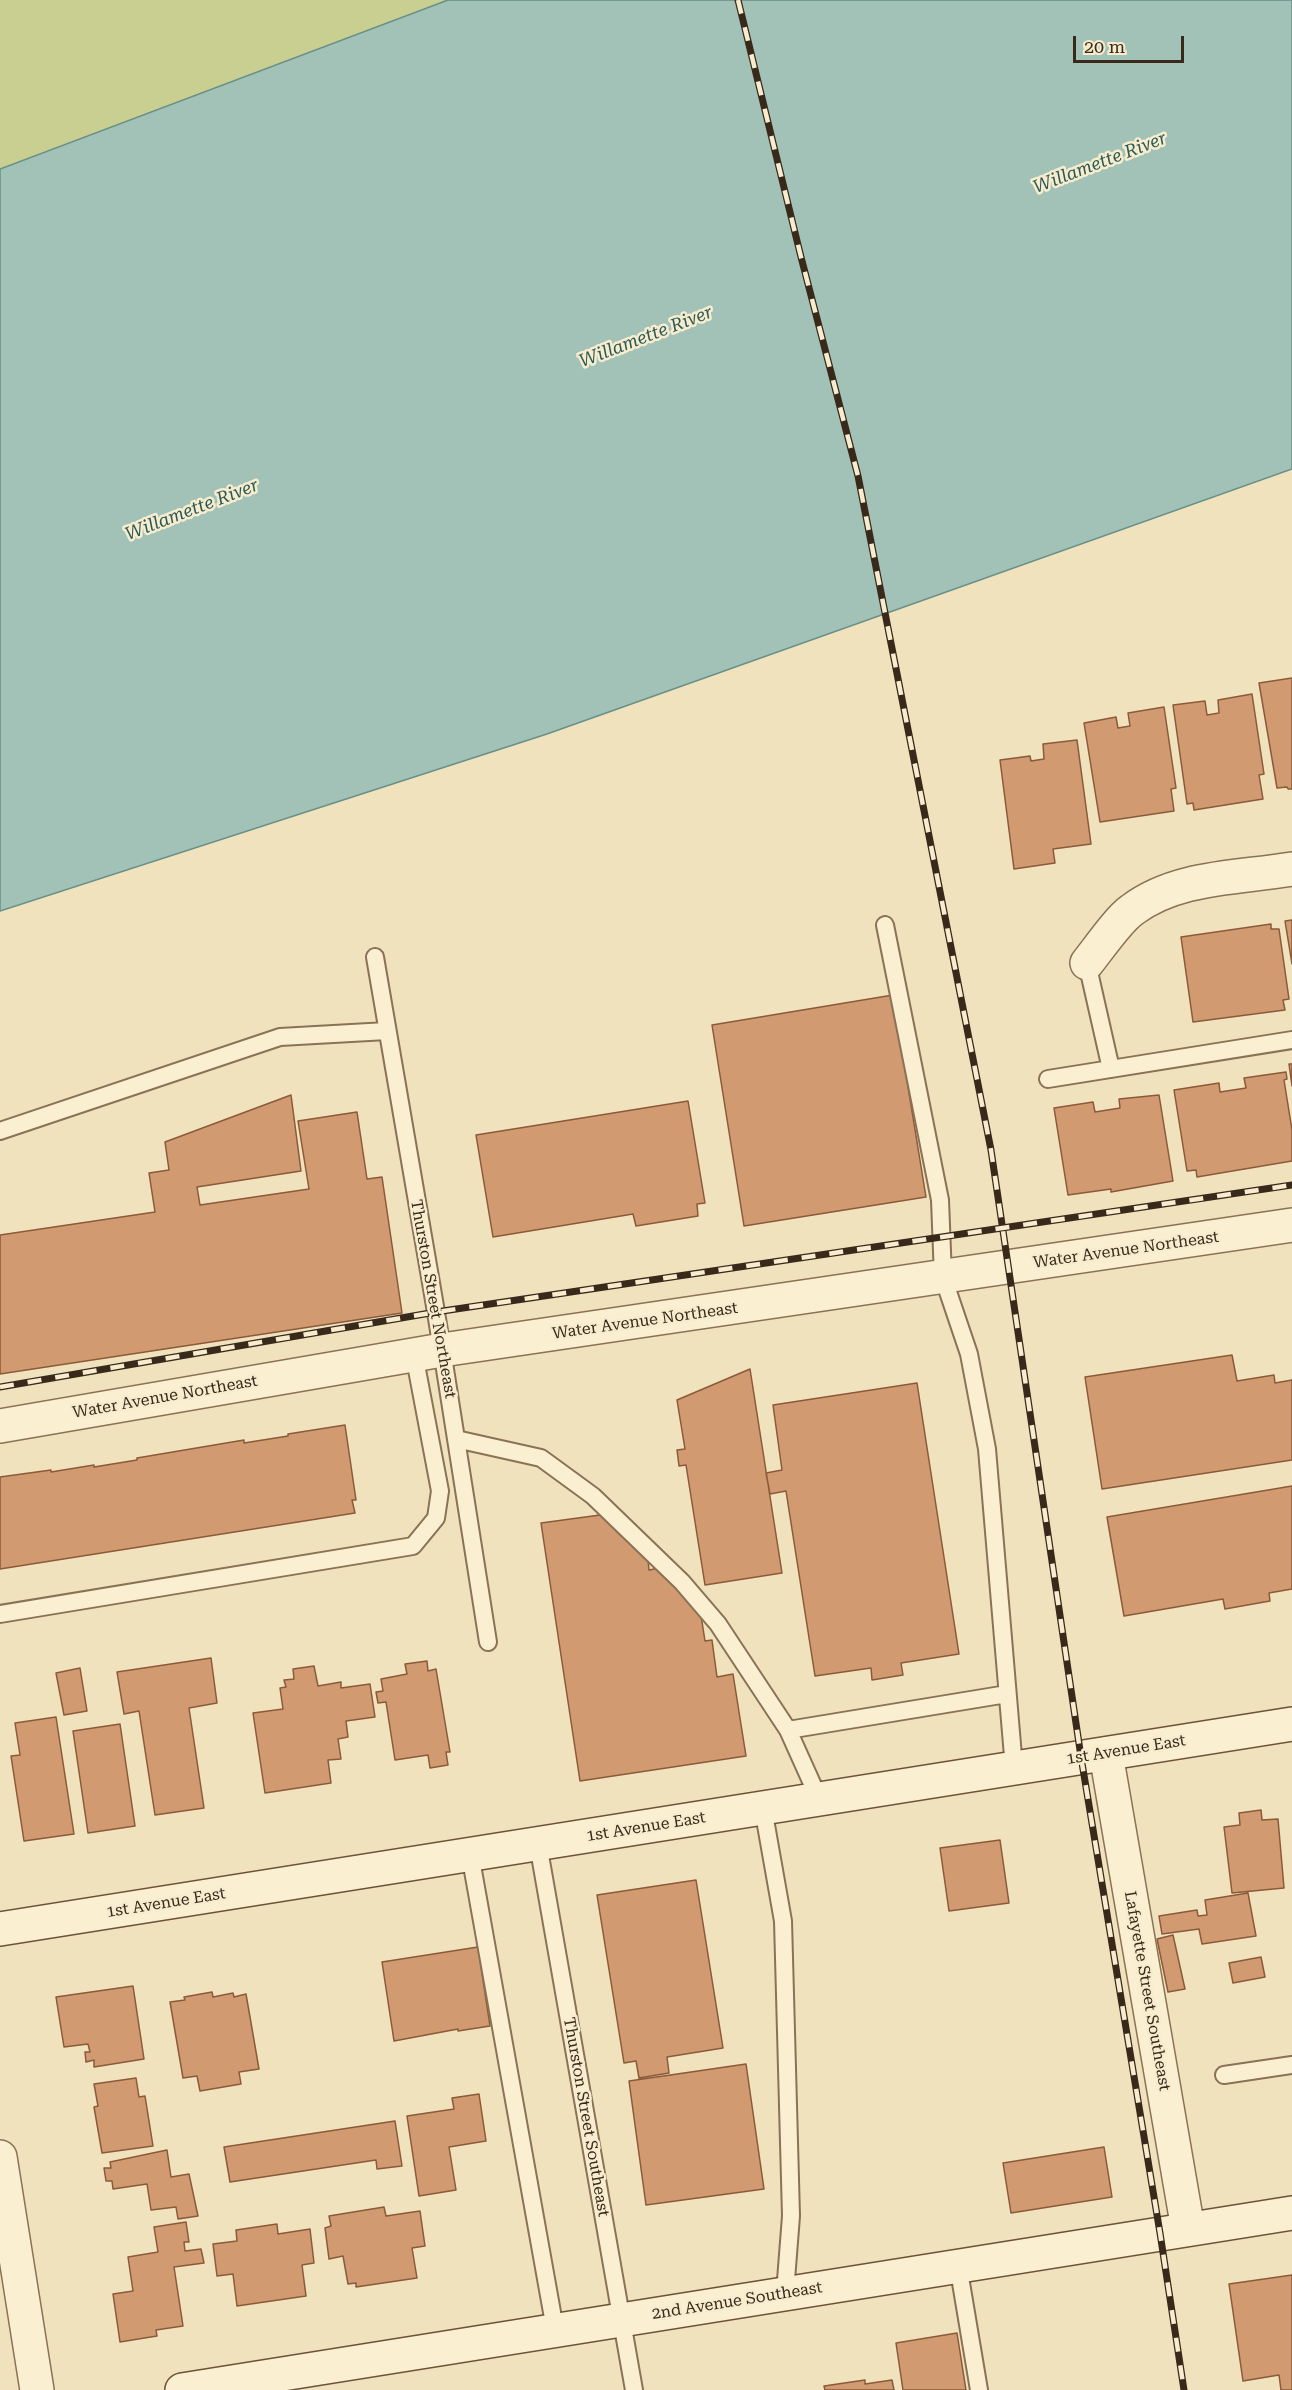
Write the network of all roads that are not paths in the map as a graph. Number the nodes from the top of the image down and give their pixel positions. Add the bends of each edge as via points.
1 (1292, 869) edge
2 (885, 925) dead end
3 (375, 957) dead end
4 (1087, 963) joint
5 (387, 1031) junction
6 (1292, 1040) edge
7 (1111, 1069) junction
8 (1048, 1079) dead end
9 (0, 1131) edge
10 (1292, 1226) edge
11 (943, 1277) junction
12 (428, 1352) junction
13 (0, 1426) edge
14 (456, 1439) junction
15 (0, 1614) edge
16 (488, 1642) dead end
17 (1007, 1694) junction
18 (1292, 1724) edge
19 (788, 1730) junction
20 (1106, 1754) junction
21 (1014, 1768) junction
22 (819, 1799) junction
23 (763, 1808) junction
24 (538, 1844) junction
25 (470, 1854) junction
26 (0, 1929) edge
27 (1292, 2065) edge
28 (1224, 2075) dead end
29 (0, 2157) edge
30 (1292, 2213) edge
31 (1188, 2229) junction
32 (958, 2265) junction
33 (784, 2293) junction
34 (622, 2319) junction
35 (555, 2329) junction
36 (37, 2390) edge
37 (182, 2390) edge
38 (634, 2390) edge
39 (979, 2390) edge

1 - 4 main road via 1197,882 1163,893 1131,910
2 - 11 lane via 940,1200
3 - 5 lane, Thurston Street Northeast
4 - 7 lane
5 - 9 lane via 280,1037
5 - 12 lane, Thurston Street Northeast
6 - 7 lane
7 - 8 lane
10 - 11 main road, Water Avenue Northeast
11 - 12 main road, Water Avenue Northeast
11 - 17 lane via 969,1354 987,1449
12 - 13 main road, Water Avenue Northeast
12 - 14 lane, Thurston Street Northeast
12 - 15 lane via 440,1491 436,1518 413,1546
14 - 16 lane, Thurston Street Northeast
14 - 19 lane via 541,1458 593,1496 682,1582 718,1624
17 - 19 lane
17 - 21 lane
18 - 20 main road, 1st Avenue East
19 - 22 lane
20 - 21 main road, 1st Avenue East
20 - 31 main road, Lafayette Street Southeast
21 - 22 main road, 1st Avenue East
22 - 23 main road, 1st Avenue East
23 - 24 main road, 1st Avenue East
23 - 33 lane via 783,1921 791,2216
24 - 25 main road, 1st Avenue East
24 - 34 lane, Thurston Street Southeast
25 - 26 main road, 1st Avenue East
25 - 35 lane
27 - 28 lane
29 - 36 main road
30 - 31 main road, 2nd Avenue Southeast
31 - 32 main road, 2nd Avenue Southeast
32 - 33 main road, 2nd Avenue Southeast
32 - 39 lane
33 - 34 main road, 2nd Avenue Southeast
34 - 35 main road, 2nd Avenue Southeast
34 - 38 lane, Thurston Street Southeast
35 - 37 main road, 2nd Avenue Southeast

